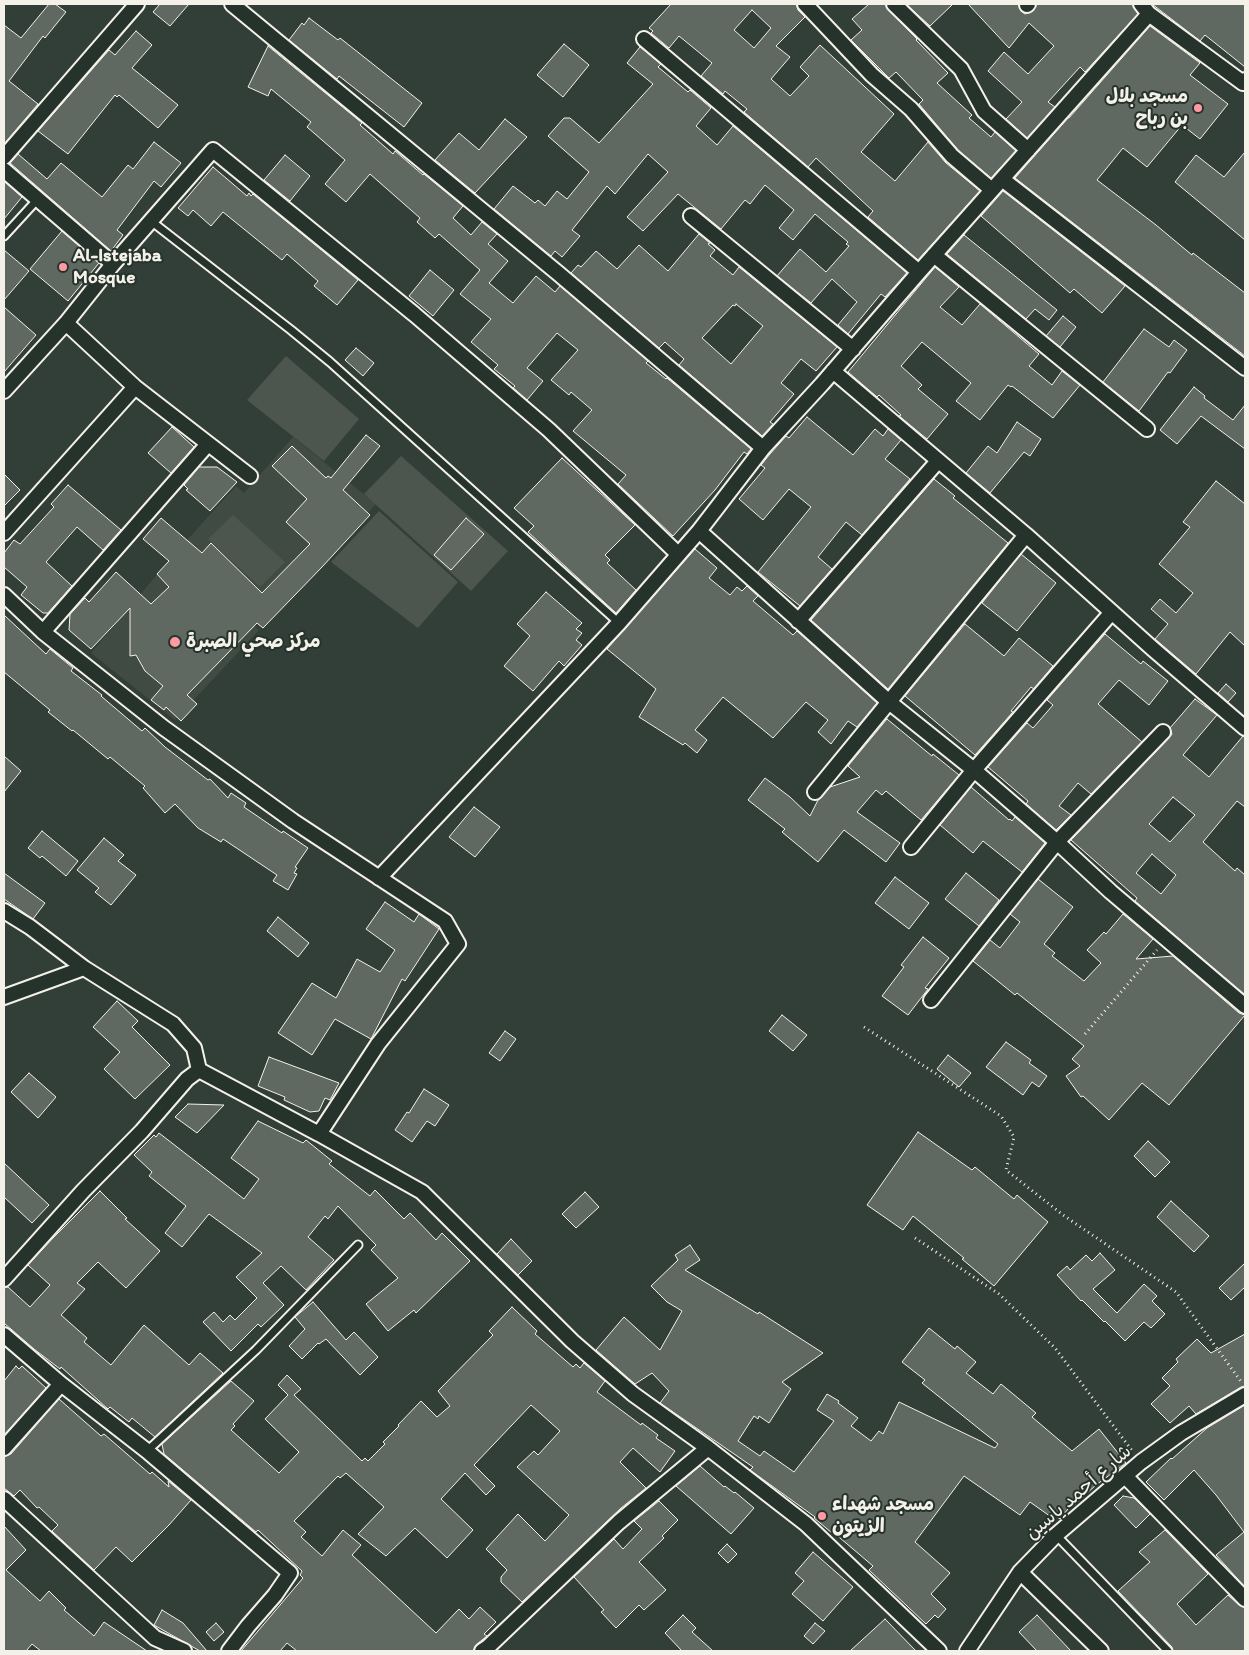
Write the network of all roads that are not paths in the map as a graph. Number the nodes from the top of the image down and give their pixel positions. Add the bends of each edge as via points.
1 (137, 4) edge
2 (233, 4) edge
3 (805, 4) edge
4 (894, 4) edge
5 (1145, 9) edge
6 (644, 39) dead end
7 (1245, 80) edge
8 (1028, 150) junction
9 (4, 157) edge
10 (4, 170) edge
11 (1002, 179) junction
12 (992, 190) junction
13 (37, 200) junction
14 (691, 216) dead end
15 (151, 221) junction
16 (4, 236) edge
17 (934, 255) junction
18 (113, 264) junction
19 (919, 272) junction
20 (66, 323) junction
21 (853, 348) junction
22 (1245, 368) edge
23 (833, 372) junction
24 (135, 387) junction
25 (4, 390) edge
26 (1147, 429) dead end
27 (208, 444) junction
28 (763, 448) junction
29 (938, 461) junction
30 (250, 476) dead end
31 (699, 531) junction
32 (4, 533) edge
33 (1026, 535) junction
34 (678, 554) junction
35 (4, 595) edge
36 (1112, 612) junction
37 (798, 621) junction
38 (618, 623) junction
39 (42, 632) junction
40 (889, 702) junction
41 (1245, 728) edge
42 (1163, 732) dead end
43 (974, 770) junction
44 (815, 792) dead end
45 (1058, 842) junction
46 (911, 847) dead end
47 (380, 878) junction
48 (4, 911) edge
49 (84, 968) junction
50 (4, 997) edge
51 (931, 1000) dead end
52 (1245, 1006) edge
53 (199, 1070) junction
54 (319, 1134) junction
55 (358, 1245) dead end
56 (4, 1279) edge
57 (4, 1334) edge
58 (61, 1384) junction
59 (1245, 1395) edge
60 (4, 1448) edge
61 (708, 1448) junction
62 (147, 1451) junction
63 (1126, 1477) junction
64 (4, 1499) edge
65 (1056, 1535) junction
66 (1020, 1572) junction
67 (1245, 1599) edge
68 (184, 1651) edge
69 (229, 1651) edge
70 (482, 1651) edge
71 (939, 1651) edge
72 (967, 1651) edge
73 (1101, 1651) edge
74 (1168, 1651) edge

1 - 9 street
2 - 28 street
3 - 12 street via 872,75 918,116 952,156
4 - 8 street via 961,70 984,110
5 - 7 street via 1243,83
5 - 8 street
6 - 19 street
8 - 11 street
10 - 13 street
11 - 12 street
11 - 22 street
12 - 17 street
13 - 16 lane
13 - 18 street
14 - 21 street
15 - 18 street
15 - 34 street via 214,150 541,423
15 - 38 lane via 330,362
17 - 19 street
17 - 26 street
18 - 20 street
19 - 21 street
20 - 24 street
20 - 25 street
21 - 23 street
23 - 28 street
23 - 29 street
24 - 27 street
24 - 32 street
27 - 30 street
27 - 39 street
28 - 31 street
29 - 33 street
29 - 37 street
31 - 34 street
31 - 37 street
33 - 36 street
33 - 40 street
34 - 38 street
35 - 39 street
36 - 41 street
36 - 43 street
37 - 40 street
38 - 47 street
39 - 47 street via 164,728 293,821
40 - 43 street
40 - 44 street
42 - 45 street
43 - 45 street
43 - 46 street
45 - 51 street
45 - 52 street via 1111,892
47 - 54 street via 445,921 458,944 378,1044
48 - 49 street
49 - 50 street
49 - 53 street via 173,1024 194,1048
53 - 54 street
53 - 56 street via 186,1079
54 - 61 street via 422,1192 572,1342 633,1394
55 - 62 lane via 256,1350
57 - 58 street
58 - 60 street
58 - 62 street
59 - 63 street, شارع أحمد ياسين via 1181,1433
61 - 70 street via 619,1522
61 - 71 street via 806,1524
62 - 69 street via 290,1573
63 - 65 street, شارع أحمد ياسين
63 - 67 street
64 - 68 street via 155,1638
65 - 66 street, شارع أحمد ياسين
65 - 74 lane
66 - 72 street, شارع أحمد ياسين
66 - 73 street

